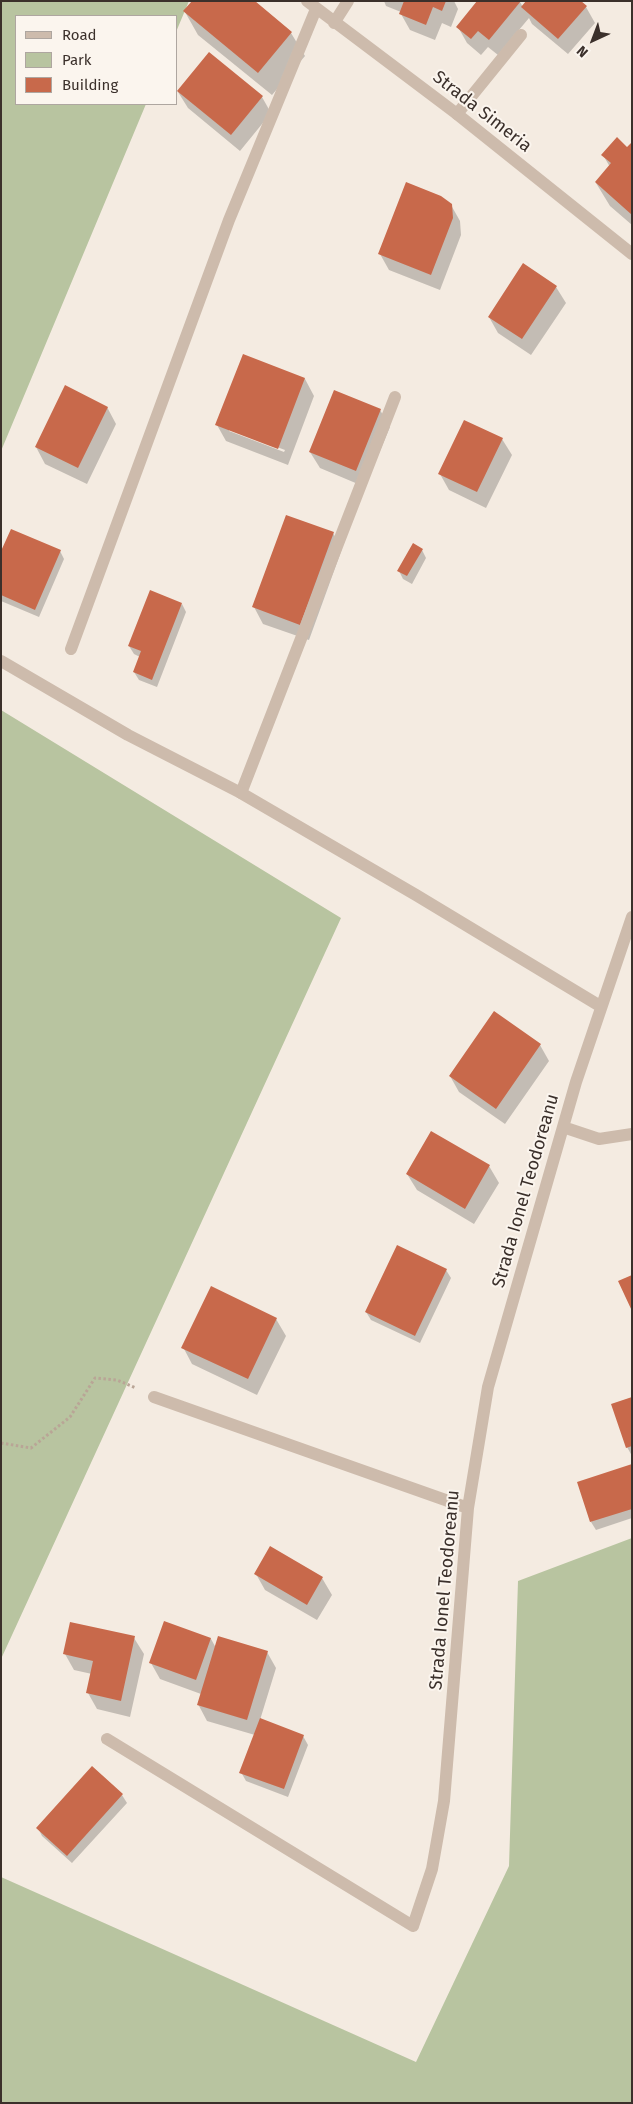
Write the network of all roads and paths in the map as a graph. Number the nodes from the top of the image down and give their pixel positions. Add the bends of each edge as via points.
1 (348, 1) edge
2 (312, 5) edge
3 (334, 23) junction
4 (521, 35) dead end
5 (458, 114) junction
6 (632, 254) edge
7 (395, 397) dead end
8 (72, 649) dead end
9 (1, 661) edge
10 (241, 793) junction
11 (632, 917) edge
12 (600, 1006) junction
13 (563, 1127) junction
14 (632, 1134) edge
15 (154, 1397) joint
16 (1, 1443) edge
17 (468, 1508) junction
18 (108, 1739) dead end

1 - 3 street
2 - 3 street, Strada Simeria
2 - 8 street via 229,220
3 - 5 street, Strada Simeria
4 - 5 street
5 - 6 street, Strada Simeria
7 - 10 street
9 - 10 street via 128,735
10 - 12 street
11 - 12 street, Strada Ionel Teodoreanu
12 - 13 street, Strada Ionel Teodoreanu
13 - 14 street via 599,1139
13 - 17 street, Strada Ionel Teodoreanu via 488,1387
15 - 16 path via 117,1380 96,1378 70,1417 31,1448
15 - 17 street
17 - 18 street, Strada Ionel Teodoreanu via 444,1801 432,1869 413,1926

